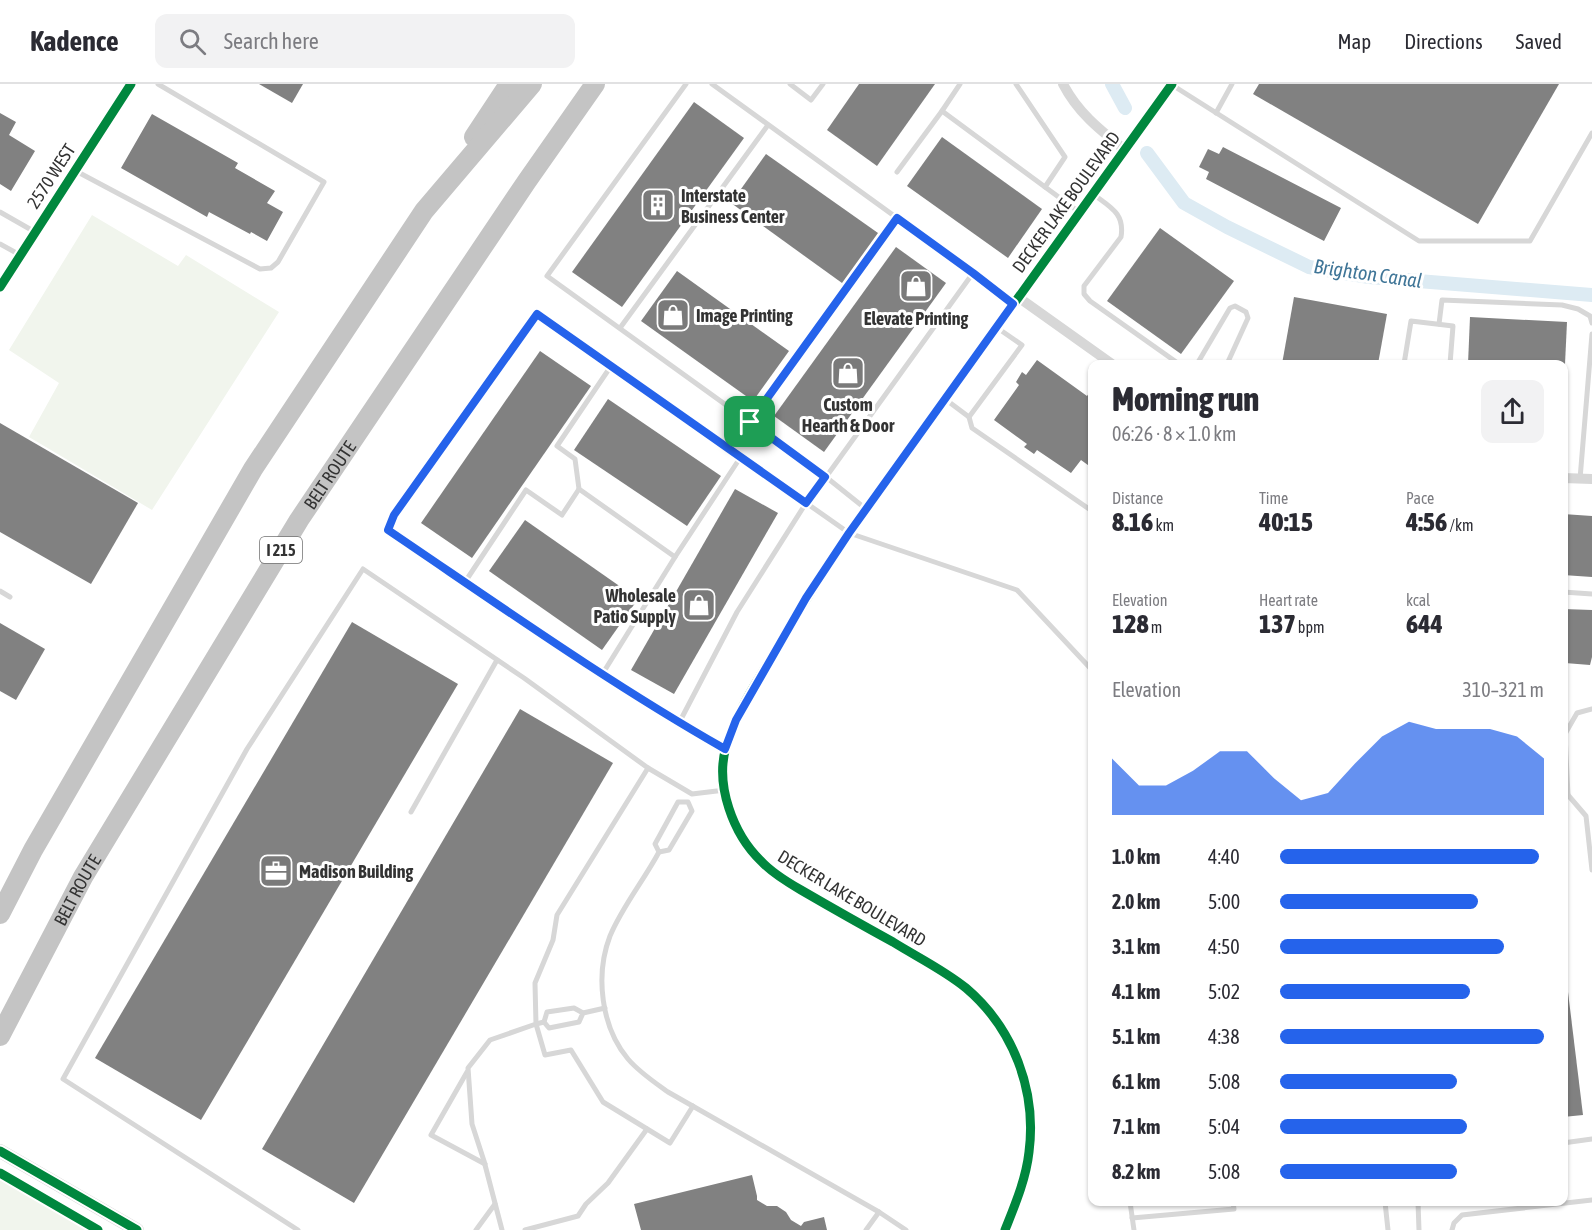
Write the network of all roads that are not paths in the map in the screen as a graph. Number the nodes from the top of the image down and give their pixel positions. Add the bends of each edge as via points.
1 (131, 84) edge
2 (158, 84) edge
3 (509, 84) edge
4 (532, 84) edge
5 (595, 84) edge
6 (686, 84) edge
7 (712, 84) edge
8 (790, 84) edge
9 (824, 84) edge
10 (960, 84) edge
11 (1016, 84) edge
12 (1063, 84) edge
13 (1172, 84) edge
14 (1232, 84) edge
15 (942, 111) junction
16 (1216, 113) junction
17 (768, 125) junction
18 (1592, 133) edge
19 (1125, 150) junction
20 (75, 170) junction
21 (897, 172) dead end
22 (1045, 187) junction
23 (1093, 194) junction
24 (424, 211) junction
25 (0, 212) edge
26 (1079, 212) junction
27 (897, 218) junction
28 (35, 232) junction
29 (0, 244) edge
30 (20, 255) junction
31 (973, 273) junction
32 (0, 287) edge
33 (1015, 301) junction
34 (1592, 323) edge
35 (1439, 324) junction
36 (996, 327) junction
37 (620, 328) junction
38 (1592, 334) edge
39 (1106, 360) edge
40 (1173, 360) edge
41 (1199, 360) edge
42 (1229, 360) edge
43 (1405, 360) edge
44 (1450, 360) edge
45 (611, 366) junction
46 (945, 399) junction
47 (969, 417) junction
48 (750, 422) junction
49 (740, 458) junction
50 (825, 477) junction
51 (1568, 478) edge
52 (1580, 479) junction
53 (1592, 479) edge
54 (579, 489) junction
55 (806, 503) junction
56 (1088, 507) edge
57 (866, 509) junction
58 (849, 533) junction
59 (675, 557) junction
60 (465, 582) junction
61 (0, 591) edge
62 (1568, 592) edge
63 (1592, 594) edge
64 (10, 597) dead end
65 (497, 660) junction
66 (1088, 666) edge
67 (603, 673) junction
68 (1592, 709) edge
69 (680, 723) junction
70 (1568, 729) edge
71 (725, 749) junction
72 (648, 768) junction
73 (725, 790) junction
74 (692, 794) junction
75 (1568, 799) edge
76 (688, 802) junction
77 (411, 812) dead end
78 (659, 852) junction
79 (1592, 870) edge
80 (0, 914) edge
81 (605, 1008) junction
82 (583, 1013) junction
83 (544, 1022) junction
84 (536, 1024) junction
85 (0, 1036) edge
86 (468, 1070) junction
87 (693, 1106) junction
88 (647, 1129) junction
89 (1592, 1139) edge
90 (1568, 1142) edge
91 (0, 1151) edge
92 (485, 1164) junction
93 (1592, 1200) edge
94 (1568, 1203) edge
95 (495, 1204) junction
96 (1130, 1206) edge
97 (1234, 1206) edge
98 (1385, 1206) edge
99 (1418, 1206) edge
100 (1540, 1206) edge
101 (879, 1212) junction
102 (1132, 1218) junction
103 (137, 1230) edge
104 (298, 1230) edge
105 (476, 1230) edge
106 (502, 1230) edge
107 (525, 1230) edge
108 (866, 1230) edge
109 (906, 1230) edge
110 (1005, 1230) edge
111 (1134, 1230) edge
112 (1382, 1230) edge
113 (1388, 1230) edge
114 (1419, 1230) edge
115 (1452, 1230) edge

1 - 20 street, 2570 WEST
2 - 20 lane via 324,182 278,261 271,268 260,269
3 - 24 highway
4 - 24 highway
5 - 85 highway, BELT ROUTE / I 215 via 299,520 83,877
6 - 37 lane via 547,276
7 - 17 lane
8 - 9 lane via 811,100
10 - 15 lane
11 - 22 lane via 1065,157
12 - 19 street via 1078,110
13 - 16 lane
13 - 19 street, DECKER LAKE BOULEVARD
14 - 16 lane
15 - 21 lane
15 - 22 lane
16 - 18 lane via 1419,241 1530,240
17 - 27 lane
17 - 37 lane
19 - 23 street, DECKER LAKE BOULEVARD
20 - 28 street, 2570 WEST
22 - 26 lane
23 - 26 street, DECKER LAKE BOULEVARD
23 - 40 lane via 1117,213 1122,228 1121,237 1084,286 1084,294
24 - 80 highway via 253,469
25 - 28 lane
26 - 33 street, DECKER LAKE BOULEVARD
27 - 31 lane
27 - 48 lane
28 - 30 street, 2570 WEST
29 - 30 lane
30 - 32 street, 2570 WEST
31 - 33 lane
31 - 50 lane
33 - 36 street, DECKER LAKE BOULEVARD
33 - 39 street
34 - 35 lane via 1590,316 1562,305 1442,300
35 - 43 lane via 1411,321
35 - 44 lane via 1453,326
36 - 46 street, DECKER LAKE BOULEVARD
36 - 47 lane via 1022,345
37 - 48 lane
38 - 52 lane
41 - 42 lane via 1230,308 1235,306 1246,312 1248,318
45 - 49 lane
45 - 54 lane via 557,446 575,459
45 - 60 lane via 537,314 394,515 388,530
46 - 47 lane
46 - 57 street, DECKER LAKE BOULEVARD
47 - 56 lane via 972,428
48 - 50 lane
49 - 55 lane
49 - 59 lane
50 - 55 lane
50 - 57 lane
51 - 52 street
52 - 53 street
54 - 59 lane
54 - 60 lane via 562,515 526,490
55 - 58 lane
55 - 69 lane via 737,612
57 - 58 street, DECKER LAKE BOULEVARD
58 - 66 lane via 1017,590
58 - 71 street, DECKER LAKE BOULEVARD via 753,688
59 - 67 lane
60 - 67 lane
61 - 64 lane
62 - 63 lane
65 - 72 lane
65 - 77 lane
65 - 104 lane via 363,569 247,749 63,1079
67 - 69 lane
68 - 70 lane via 1577,713
69 - 71 lane
71 - 73 street, DECKER LAKE BOULEVARD
72 - 74 lane
72 - 84 lane via 557,915 553,940 535,983
73 - 74 lane
73 - 110 street, DECKER LAKE BOULEVARD via 733,820 761,862 801,890 952,978 995,1019 1018,1059 1031,1124 1025,1176
74 - 76 lane
75 - 79 lane via 1586,816
76 - 78 lane via 692,811 681,832 669,850
76 - 78 lane via 678,802 655,844
78 - 81 lane via 610,937 602,988
81 - 82 lane
81 - 87 lane via 612,1032 628,1059 653,1081
82 - 83 lane via 574,1008 547,1012
82 - 83 lane via 579,1022 549,1028
83 - 84 lane
84 - 86 lane via 490,1040
84 - 88 lane via 545,1055 571,1050 603,1102
86 - 92 lane via 472,1124
86 - 92 lane via 431,1135
87 - 88 lane via 670,1143
87 - 101 lane
88 - 107 lane via 578,1216
89 - 90 lane
91 - 103 street
92 - 95 lane
93 - 94 lane
95 - 105 lane
95 - 106 lane
96 - 102 lane
97 - 102 lane via 1234,1209
98 - 113 lane
99 - 114 lane
100 - 115 lane via 1462,1215
101 - 108 lane
101 - 109 lane
102 - 111 lane
112 - 113 lane

